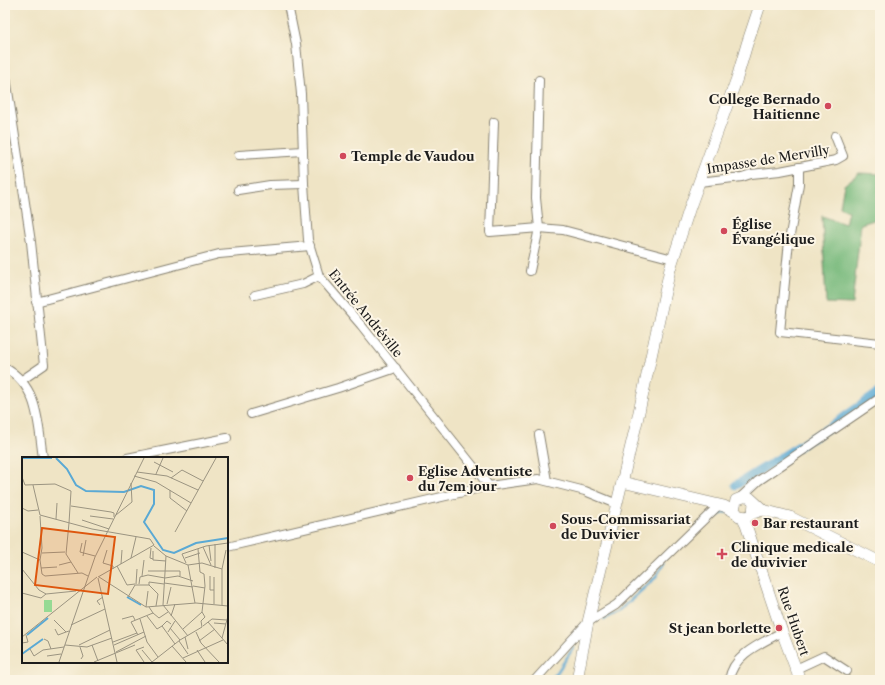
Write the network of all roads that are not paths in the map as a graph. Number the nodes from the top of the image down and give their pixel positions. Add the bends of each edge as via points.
1 (288, 5) edge
2 (760, 5) edge
3 (5, 71) edge
4 (539, 80) dead end
5 (494, 122) dead end
6 (835, 136) dead end
7 (303, 151) junction
8 (239, 156) dead end
9 (799, 167) junction
10 (699, 182) junction
11 (304, 184) junction
12 (238, 190) dead end
13 (539, 228) junction
14 (310, 246) junction
15 (673, 259) junction
16 (530, 271) dead end
17 (319, 276) junction
18 (255, 295) dead end
19 (36, 302) junction
20 (880, 343) edge
21 (5, 368) edge
22 (396, 368) junction
23 (22, 380) junction
24 (880, 398) edge
25 (252, 414) dead end
26 (539, 435) dead end
27 (227, 438) dead end
28 (43, 457) edge
29 (131, 457) edge
30 (547, 481) junction
31 (622, 482) junction
32 (489, 486) junction
33 (616, 504) junction
34 (722, 506) junction
35 (748, 509) junction
36 (228, 548) edge
37 (880, 562) edge
38 (588, 622) junction
39 (782, 632) junction
40 (796, 669) junction
41 (847, 671) dead end
42 (542, 672) junction
43 (529, 680) edge
44 (535, 680) edge
45 (577, 680) edge
46 (729, 680) edge
47 (800, 680) edge

1 - 7 street, Entrée Andréville via 296,44
2 - 10 main road via 737,78
3 - 19 street via 31,242
4 - 13 street via 536,198
5 - 13 street via 490,232
6 - 9 street, Impasse de Mervilly via 842,156 836,160
7 - 8 street
7 - 11 street, Entrée Andréville
9 - 10 street, Impasse de Mervilly
9 - 20 street via 780,332
10 - 15 main road
11 - 12 street via 270,185
11 - 14 street, Entrée Andréville
13 - 15 street via 563,230
13 - 16 street
14 - 17 street, Entrée Andréville
14 - 19 street via 219,254
15 - 31 main road
17 - 18 street via 302,284
17 - 22 street, Entrée Andréville
19 - 23 street via 44,365
21 - 23 street
22 - 25 street
22 - 32 street, Entrée Andréville
23 - 28 street via 32,395
24 - 35 street via 758,480
26 - 30 street
27 - 29 street
30 - 32 street via 538,479
30 - 33 street via 585,491
31 - 33 main road
31 - 34 main road
32 - 36 street
33 - 38 main road
34 - 35 main road
34 - 35 main road
34 - 38 street via 616,606
35 - 37 main road via 790,517
35 - 39 main road, Rue Hubert
38 - 42 street
38 - 45 main road
39 - 40 main road, Rue Hubert
39 - 46 street via 746,653 732,670
40 - 41 street via 824,656
40 - 47 main road, Rue Hubert
42 - 43 street
42 - 44 street

